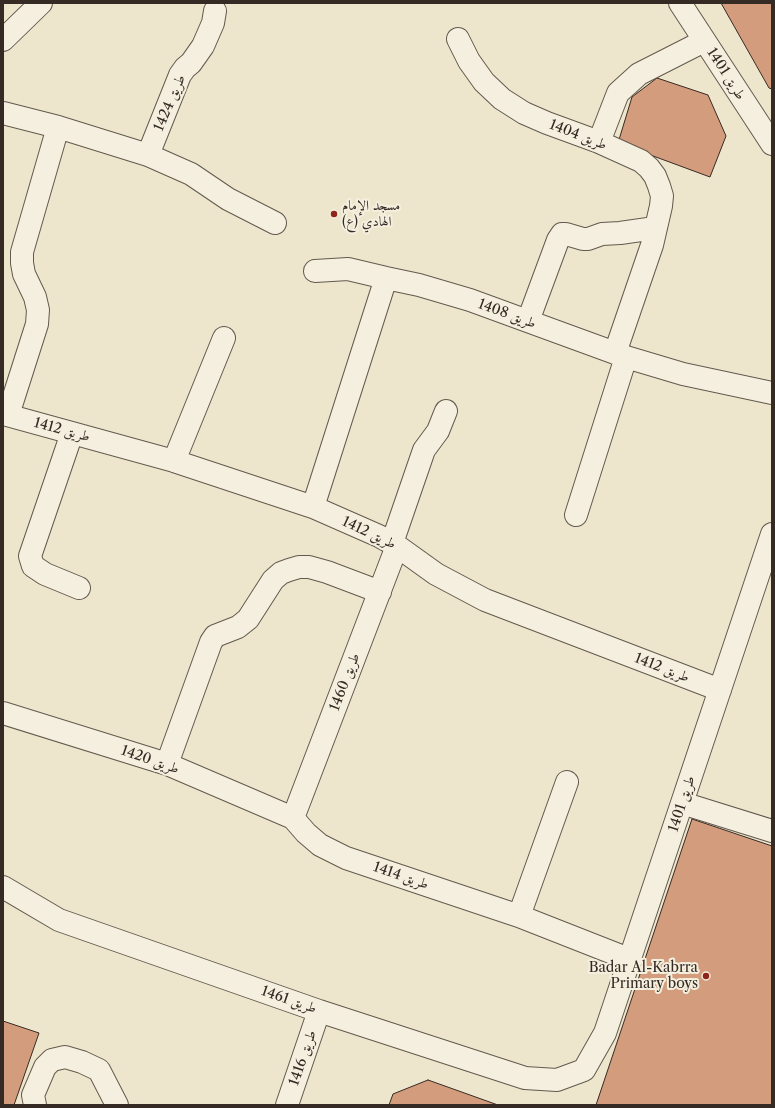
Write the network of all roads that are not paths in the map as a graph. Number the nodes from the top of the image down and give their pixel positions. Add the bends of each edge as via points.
1 (41, 3) edge
2 (680, 3) edge
3 (215, 11) dead end
4 (458, 39) dead end
5 (3, 40) edge
6 (704, 41) junction
7 (3, 98) edge
8 (11, 115) edge
9 (58, 127) junction
10 (599, 142) junction
11 (772, 144) edge
12 (148, 155) junction
13 (275, 223) dead end
14 (653, 236) junction
15 (315, 271) dead end
16 (386, 278) junction
17 (528, 322) junction
18 (224, 338) dead end
19 (621, 355) junction
20 (772, 393) edge
21 (446, 411) dead end
22 (6, 414) edge
23 (72, 433) junction
24 (174, 461) junction
25 (312, 507) junction
26 (576, 515) dead end
27 (772, 534) edge
28 (395, 544) junction
29 (79, 588) dead end
30 (380, 592) junction
31 (720, 690) junction
32 (3, 713) edge
33 (167, 764) junction
34 (567, 782) dead end
35 (682, 803) junction
36 (294, 818) junction
37 (772, 831) edge
38 (3, 887) edge
39 (519, 916) junction
40 (631, 960) junction
41 (320, 1011) junction
42 (584, 1070) joint
43 (35, 1105) edge
44 (117, 1105) edge
45 (287, 1105) edge

1 - 5 street
2 - 6 street, طريق 1401
3 - 12 street, طريق 1424 via 203,46 180,74
4 - 10 street, طريق 1404 via 484,82 502,99 524,113
6 - 10 street via 639,74 618,93
6 - 11 street, طريق 1401
7 - 8 street
8 - 9 street
9 - 12 street
9 - 22 street via 22,252 24,274 38,310 38,324
10 - 14 street, طريق 1404 via 641,161 655,176 662,196
12 - 13 street via 191,174 228,199
14 - 17 street via 620,233 602,234 588,239 566,234 559,237
14 - 19 street, طريق 1404
15 - 16 street, طريق 1408 via 348,269
16 - 17 street, طريق 1408 via 420,284
16 - 25 street
17 - 19 street, طريق 1408
18 - 24 street
19 - 20 street, طريق 1408 via 683,374
19 - 26 street
21 - 28 street, طريق 1460 via 438,431 422,457
22 - 23 street, طريق 1412
23 - 24 street, طريق 1412
23 - 29 street via 30,556 34,566 45,574
24 - 25 street, طريق 1412
25 - 28 street, طريق 1412
27 - 31 street, طريق 1401
28 - 30 street, طريق 1460
28 - 31 street, طريق 1412 via 436,574 485,600
30 - 33 street via 309,567 299,567 281,573 273,580 248,619 238,627 215,636 211,642
30 - 36 street, طريق 1460
31 - 35 street, طريق 1401
32 - 33 street, طريق 1420
33 - 36 street, طريق 1420
34 - 39 street
35 - 37 street
35 - 40 street, طريق 1401
36 - 39 street, طريق 1414 via 320,845 346,858
38 - 41 street, طريق 1461 via 59,920
39 - 40 street, طريق 1414
40 - 42 street, طريق 1401 via 605,1033
41 - 42 street, طريق 1461 via 525,1078 558,1080
41 - 45 street, طريق 1416
43 - 44 street via 33,1095 45,1067 52,1060 65,1056 99,1070

